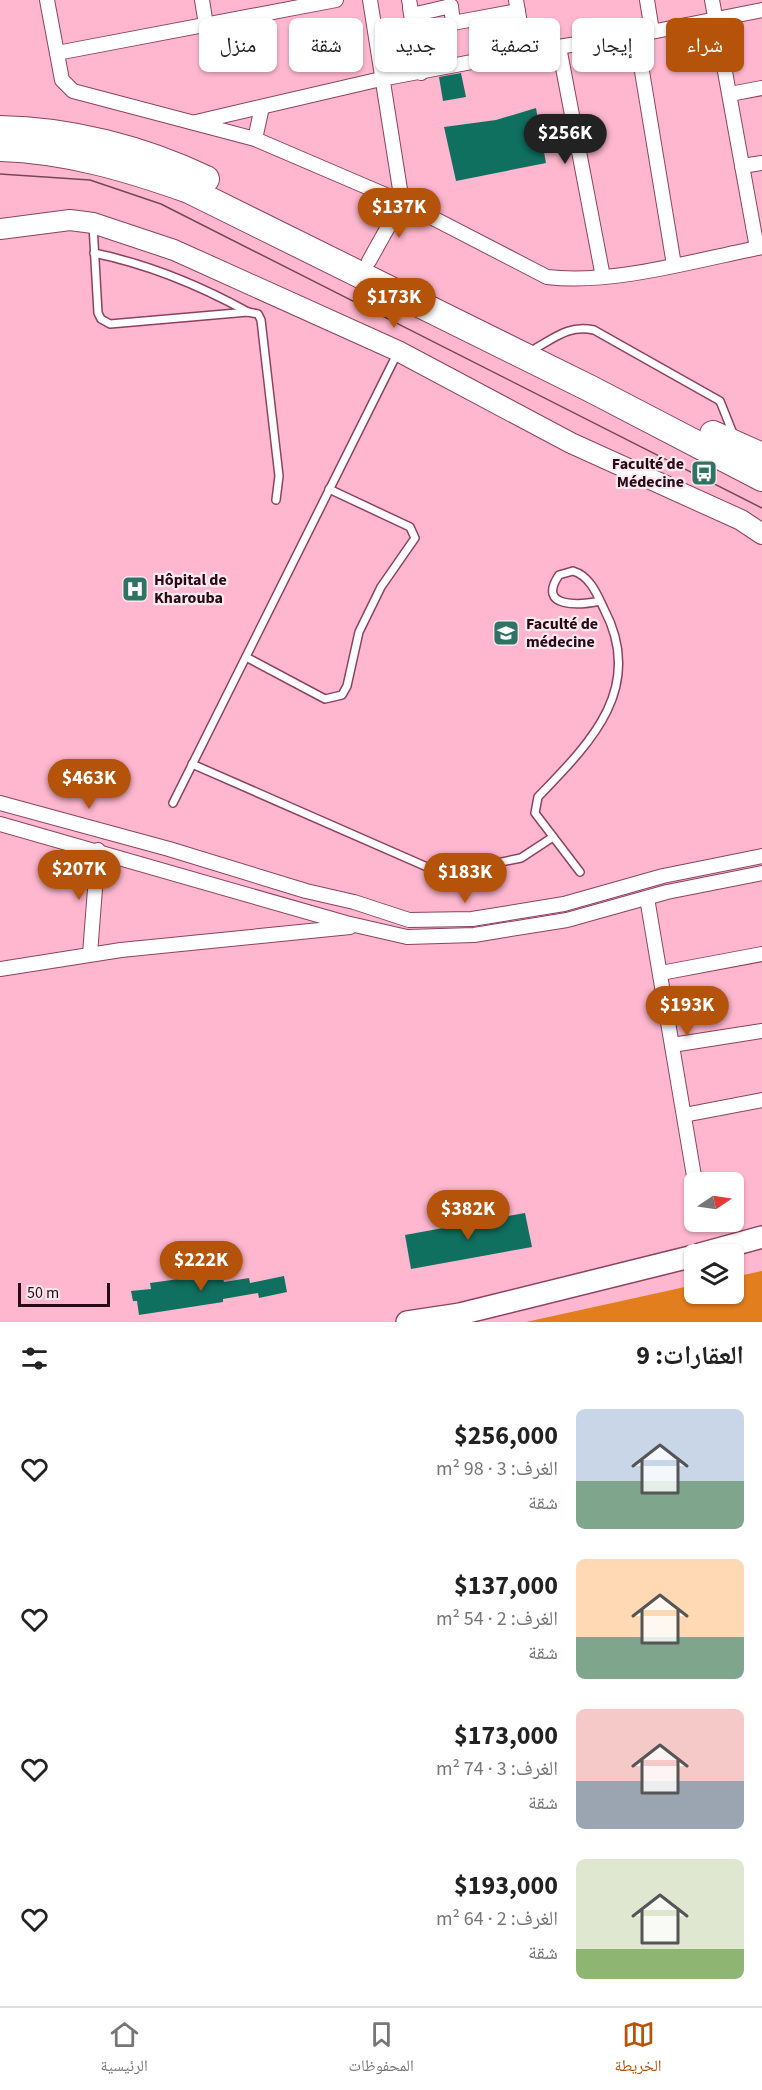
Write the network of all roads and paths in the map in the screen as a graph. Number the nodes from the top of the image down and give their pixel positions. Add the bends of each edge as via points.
1 (47, 0) edge
2 (202, 0) edge
3 (336, 0) edge
4 (370, 0) edge
5 (409, 0) edge
6 (647, 0) edge
7 (712, 0) edge
8 (297, 4) edge
9 (517, 6) edge
10 (762, 10) edge
11 (205, 18) edge
12 (236, 18) edge
13 (650, 18) edge
14 (715, 18) joint
15 (199, 26) edge
16 (560, 52) edge
17 (57, 53) junction
18 (469, 63) edge
19 (642, 72) edge
20 (726, 72) edge
21 (421, 73) junction
22 (381, 79) junction
23 (762, 88) edge
24 (730, 94) junction
25 (262, 107) junction
26 (194, 122) junction
27 (0, 129) edge
28 (255, 139) junction
29 (0, 148) edge
30 (762, 163) edge
31 (742, 166) junction
32 (402, 202) junction
33 (93, 223) junction
34 (0, 229) edge
35 (759, 247) edge
36 (94, 253) junction
37 (369, 261) junction
38 (674, 265) junction
39 (603, 277) junction
40 (249, 312) junction
41 (536, 348) junction
42 (398, 351) junction
43 (737, 445) junction
44 (762, 456) edge
45 (762, 478) edge
46 (329, 489) junction
47 (276, 500) dead end
48 (762, 534) edge
49 (600, 602) junction
50 (246, 657) junction
51 (192, 764) junction
52 (0, 802) edge
53 (173, 803) dead end
54 (0, 824) edge
55 (553, 837) junction
56 (98, 850) junction
57 (762, 856) edge
58 (580, 872) dead end
59 (762, 873) edge
60 (647, 898) junction
61 (383, 913) junction
62 (358, 926) junction
63 (377, 931) junction
64 (90, 954) junction
65 (762, 954) edge
66 (0, 969) edge
67 (661, 973) junction
68 (762, 1031) edge
69 (672, 1046) junction
70 (762, 1100) edge
71 (684, 1115) junction
72 (693, 1172) edge
73 (762, 1237) edge
74 (736, 1244) edge
75 (684, 1259) edge
76 (407, 1322) edge

1 - 17 street
2 - 11 street
3 - 8 street
4 - 22 street
5 - 9 street via 412,15 451,6 453,23
5 - 21 street
6 - 13 street
7 - 14 street
8 - 12 street
10 - 14 street
15 - 17 street
16 - 39 street
17 - 26 street via 62,80 73,91
18 - 21 street
19 - 38 street
20 - 24 street
21 - 22 street
22 - 25 street
22 - 32 street
23 - 24 street
24 - 31 street
25 - 26 street
25 - 28 street
26 - 28 street
27 - 37 highway via 75,137 141,153 197,175
28 - 32 street
29 - 45 highway via 74,155 189,190
30 - 31 street
31 - 35 street
32 - 37 street
32 - 39 street via 547,278 573,281
33 - 34 street via 70,220
33 - 36 lane
33 - 42 street via 174,250
35 - 38 street
36 - 40 lane via 130,260 202,288
36 - 40 lane via 98,313 101,320 110,324
37 - 41 highway
38 - 39 street
40 - 47 lane via 258,314 261,320 279,476
41 - 43 highway
41 - 43 lane via 568,329 579,326 594,330 720,401
42 - 46 lane
42 - 48 street via 570,443 741,520
43 - 44 highway
46 - 50 lane
46 - 50 lane via 410,527 416,538 381,587 360,632 347,686 342,695 325,699
49 - 49 lane via 588,580 579,573 566,572 555,581 553,589 559,601 579,606
49 - 55 lane via 615,630 619,669 604,720 535,804 535,813
50 - 51 lane
51 - 53 lane
51 - 55 lane via 442,874 521,858
52 - 61 street
54 - 56 street
55 - 58 lane
56 - 62 street
56 - 64 street
57 - 61 street via 663,876 564,904 472,919 409,920
59 - 60 street
60 - 63 street via 567,920 474,935 407,937
60 - 67 street
61 - 63 street
62 - 63 street
62 - 64 street
64 - 66 street
65 - 67 street
67 - 69 street
68 - 69 street
69 - 71 street
70 - 71 street
71 - 72 street
73 - 74 main road
75 - 76 main road via 482,1310

